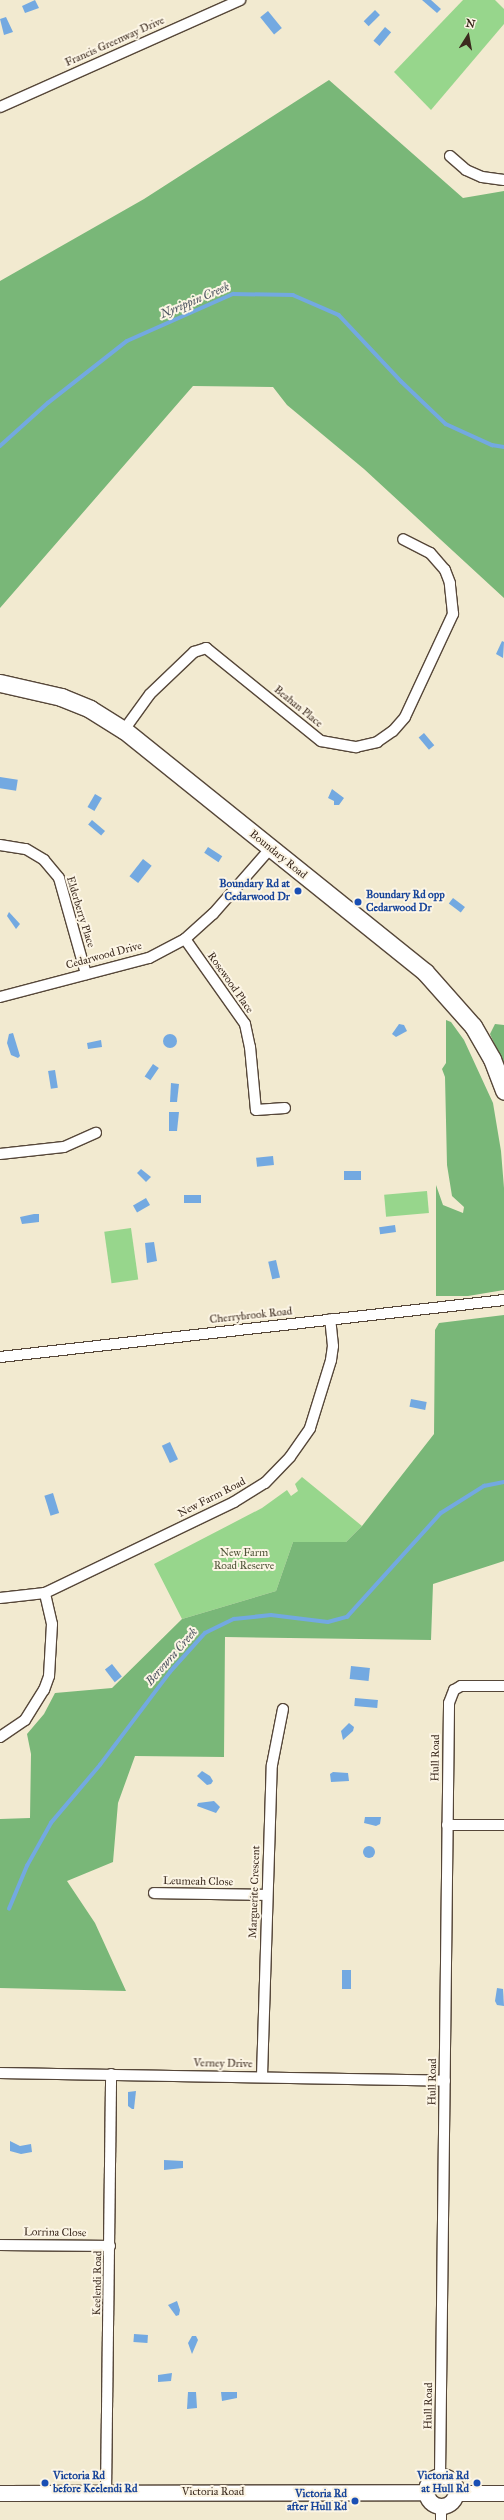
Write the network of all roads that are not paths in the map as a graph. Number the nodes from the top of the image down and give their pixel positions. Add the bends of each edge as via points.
1 (240, 0) edge
2 (0, 107) edge
3 (450, 156) dead end
4 (504, 180) edge
5 (404, 539) dead end
6 (0, 683) edge
7 (124, 730) junction
8 (0, 845) edge
9 (270, 849) junction
10 (185, 939) junction
11 (86, 974) junction
12 (0, 997) edge
13 (504, 1091) edge
14 (285, 1108) dead end
15 (96, 1133) dead end
16 (0, 1154) edge
17 (504, 1300) edge
18 (330, 1319) junction
19 (0, 1357) edge
20 (45, 1593) junction
21 (0, 1598) edge
22 (504, 1686) edge
23 (283, 1709) dead end
24 (0, 1737) edge
25 (447, 1825) junction
26 (504, 1825) edge
27 (154, 1893) dead end
28 (267, 1895) junction
29 (0, 2073) edge
30 (112, 2074) junction
31 (262, 2076) junction
32 (445, 2080) junction
33 (0, 2245) edge
34 (110, 2246) junction
35 (440, 2476) junction
36 (425, 2492) junction
37 (0, 2493) edge
38 (106, 2493) junction
39 (456, 2493) junction
40 (504, 2493) edge
41 (441, 2513) edge

1 - 2 street, Francis Greenway Drive
3 - 4 street via 466,170 482,177
5 - 7 street, Beahan Place via 430,553 445,570 450,583 453,614 405,717 383,738 356,748 321,741 206,648 194,652 150,694
6 - 7 main road, Boundary Road via 61,697 90,709
7 - 9 main road, Boundary Road
8 - 11 street, Elderberry Place via 26,849 44,860 59,878
9 - 10 street, Cedarwood Drive via 213,914
9 - 13 main road, Boundary Road via 425,972 473,1026 492,1059
10 - 11 street, Cedarwood Drive via 149,958
10 - 14 street, Rosewood Place via 245,1024 250,1047 256,1110
11 - 12 street, Cedarwood Drive
15 - 16 street via 64,1147
17 - 18 street, Cherrybrook Road
18 - 19 street, Cherrybrook Road
18 - 20 street, New Farm Road via 333,1346 331,1360 316,1413 300,1443 277,1472 250,1494
20 - 21 street, New Farm Road
20 - 24 street via 52,1624 49,1676 44,1690 25,1720
22 - 25 street, Hull Road via 465,1685 454,1690 449,1703
23 - 28 street, Marguerite Crescent via 272,1766
25 - 26 street
25 - 32 street, Hull Road
27 - 28 street, Leumeah Close
28 - 31 street, Marguerite Crescent
29 - 30 street, Verney Drive
30 - 31 street, Verney Drive
30 - 34 street, Keelendi Road
31 - 32 street, Verney Drive
32 - 35 street, Hull Road
33 - 34 street, Lorrina Close
34 - 38 street, Keelendi Road
35 - 36 street via 431,2479
35 - 39 street via 452,2481
36 - 38 street, Victoria Road
36 - 41 street
37 - 38 street, Victoria Road
39 - 40 street
39 - 41 street

